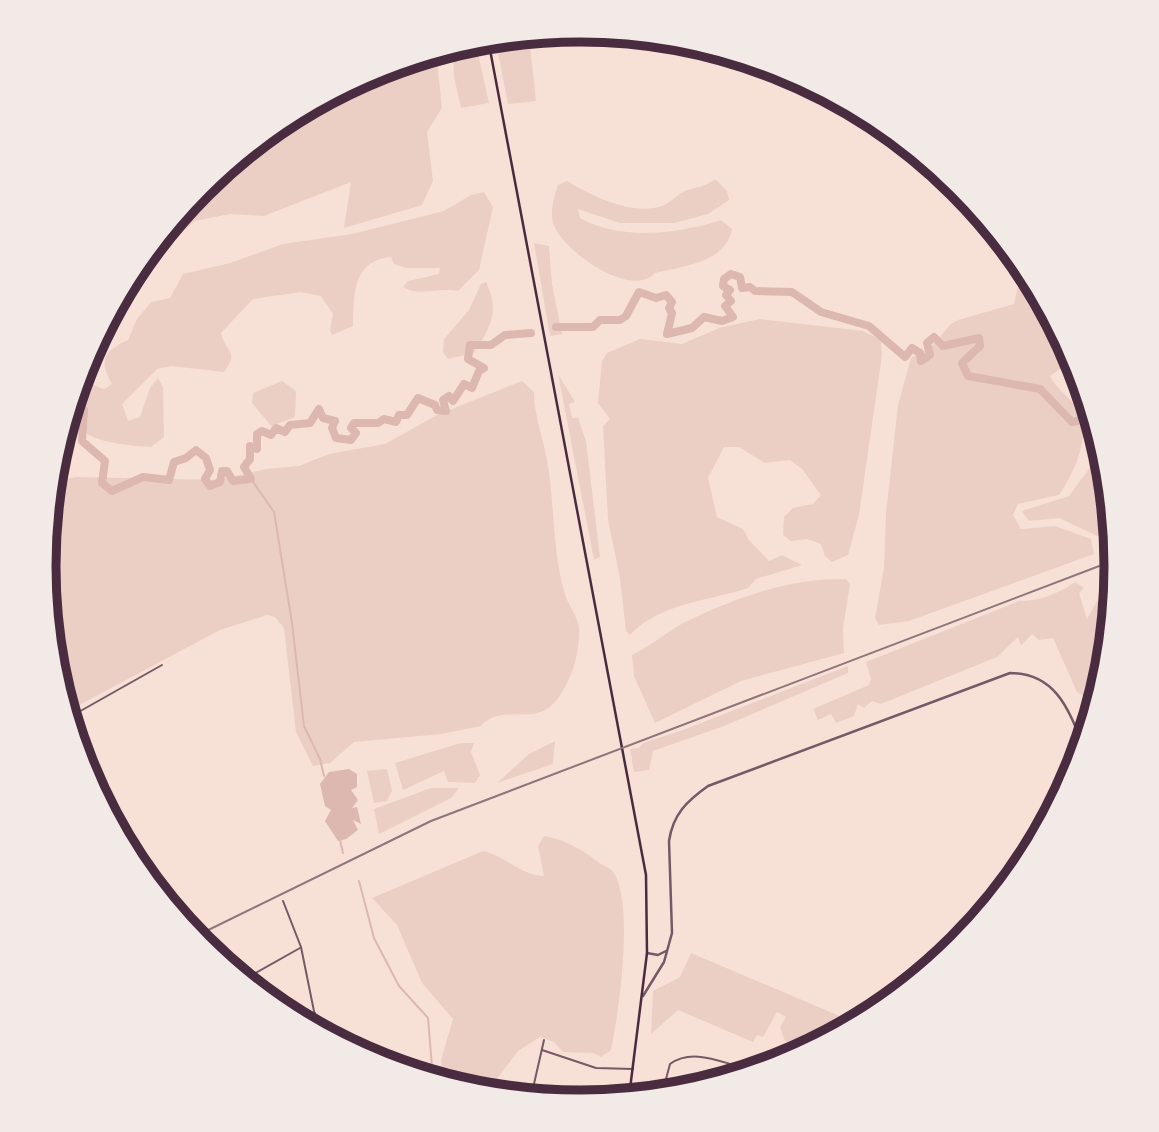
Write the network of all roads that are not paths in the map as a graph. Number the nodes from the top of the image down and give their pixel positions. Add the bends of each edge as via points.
1 (490, 50) edge
2 (162, 665) dead end
3 (77, 713) edge
4 (1077, 731) edge
5 (283, 901) dead end
6 (301, 947) junction
7 (668, 949) junction
8 (647, 953) junction
9 (252, 975) edge
10 (643, 996) junction
11 (306, 1013) edge
12 (315, 1013) junction
13 (316, 1019) edge
14 (544, 1040) dead end
15 (542, 1050) junction
16 (733, 1067) edge
17 (633, 1069) junction
18 (665, 1083) edge
19 (533, 1088) edge
20 (630, 1088) edge

1 - 8 main road via 646,875
2 - 3 street
4 - 7 street via 1054,689 1035,677 1010,673 708,786 681,807 671,826 672,933
5 - 6 street
6 - 9 street
6 - 12 street
7 - 8 street via 658,955
7 - 10 street
8 - 10 main road
10 - 17 main road
11 - 12 street
12 - 13 street
14 - 15 street
15 - 17 street via 596,1068
15 - 19 street
16 - 18 street via 708,1058 676,1059 670,1063
17 - 20 main road

